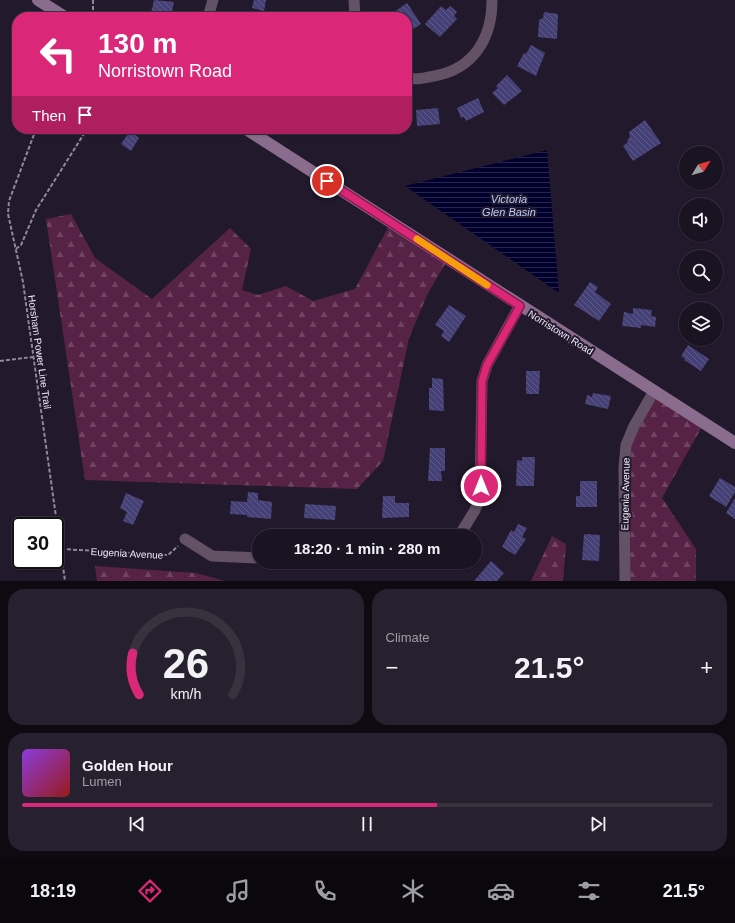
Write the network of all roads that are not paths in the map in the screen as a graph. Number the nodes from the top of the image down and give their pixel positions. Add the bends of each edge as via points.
1 (38, 0) edge
2 (213, 0) edge
3 (354, 0) edge
4 (492, 0) edge
5 (57, 12) edge
6 (209, 12) edge
7 (355, 12) edge
8 (412, 79) edge
9 (254, 134) edge
10 (520, 306) junction
11 (654, 391) junction
12 (735, 443) edge
13 (463, 529) edge
14 (186, 539) road end
15 (252, 558) edge
16 (625, 581) edge

1 - 5 main road
2 - 6 street
3 - 7 street
4 - 8 street via 491,21 476,54 458,68 442,75
9 - 10 main road, Norristown Road
10 - 11 main road, Norristown Road
10 - 13 street via 487,365 482,381 480,498
11 - 12 main road, Norristown Road
11 - 16 street, Eugenia Avenue via 626,445
14 - 15 street via 212,556

